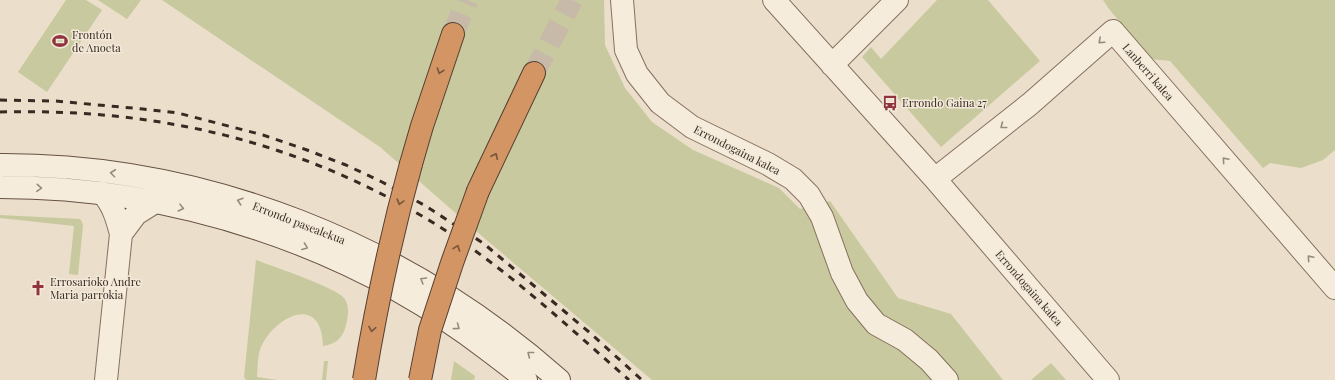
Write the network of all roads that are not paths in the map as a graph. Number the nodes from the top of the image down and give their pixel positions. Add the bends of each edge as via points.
1 (622, 0) edge
2 (774, 0) edge
3 (897, 0) edge
4 (453, 34) tunnel mouth
5 (832, 65) junction
6 (534, 73) tunnel mouth
7 (0, 165) edge
8 (935, 179) junction
9 (0, 187) edge
10 (102, 193) junction
11 (155, 202) junction
12 (121, 234) junction
13 (1335, 288) edge
14 (106, 380) edge
15 (364, 380) edge
16 (420, 380) edge
17 (526, 380) edge
18 (559, 380) edge
19 (947, 380) edge
20 (1108, 380) edge

1 - 19 street, Errondogaina kalea via 626,50 637,74 660,103 692,127 793,179 808,195 822,217 842,273 857,301 876,324 905,340 929,360
2 - 5 street, Errondogaina kalea
3 - 5 street
4 -> 15 highway, bridge via 422,126 394,224
5 - 8 street, Errondogaina kalea
16 -> 6 highway, bridge via 430,330 478,191
18 -> 7 street, Errondo pasealekua via 496,328 454,299 405,270 320,229 224,196 125,174 75,168
13 -> 8 street, Lanberri kalea via 1113,31 1030,104
8 - 20 street, Errondogaina kalea
9 -> 10 street, Errondo pasealekua
10 - 11 street, Errondo pasealekua
10 - 12 street via 108,199
11 - 12 street via 136,214
11 -> 17 street, Errondo pasealekua via 263,231 312,249 356,270 402,293 445,319
12 - 14 street

